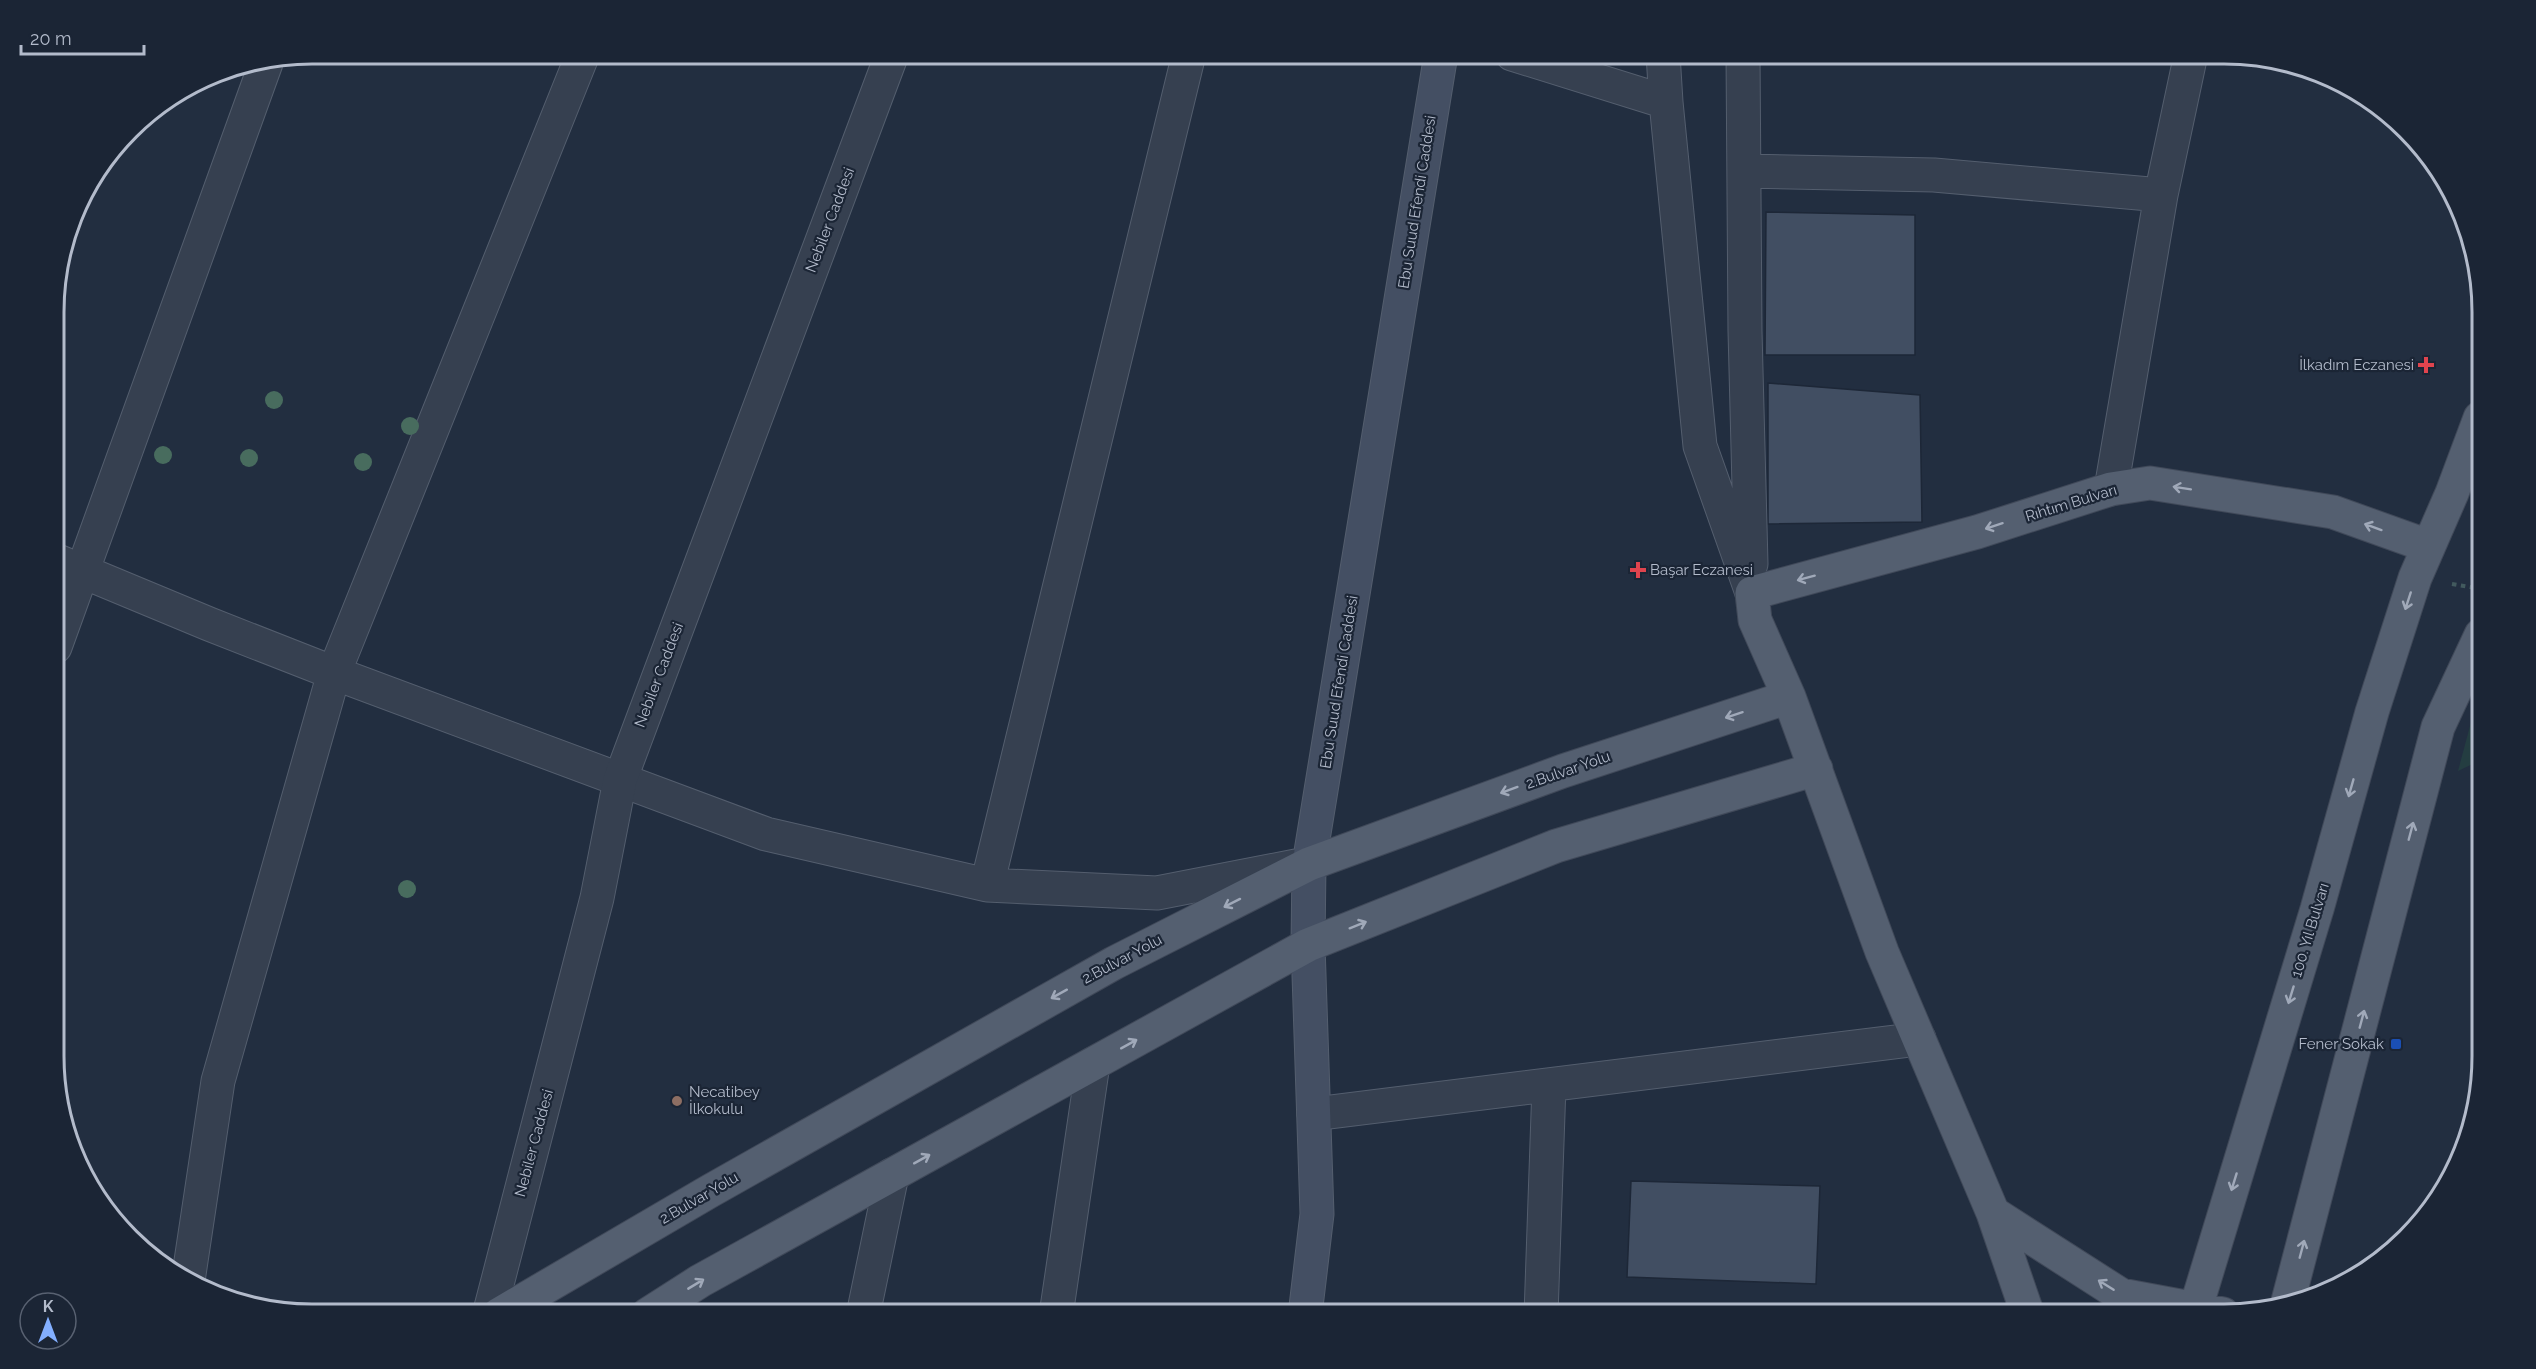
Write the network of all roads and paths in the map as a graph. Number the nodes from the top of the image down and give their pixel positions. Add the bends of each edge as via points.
1 (579, 64) edge
2 (888, 64) edge
3 (1188, 64) edge
4 (1439, 64) edge
5 (1544, 64) edge
6 (1664, 64) edge
7 (1743, 64) edge
8 (2189, 64) edge
9 (264, 69) edge
10 (1666, 102) junction
11 (1744, 171) junction
12 (2161, 195) junction
13 (2472, 457) edge
14 (2466, 487) edge
15 (2111, 489) junction
16 (2428, 546) junction
17 (69, 565) edge
18 (1752, 593) junction
19 (64, 594) edge
20 (2472, 654) edge
21 (334, 673) junction
22 (1789, 697) junction
23 (1816, 769) junction
24 (620, 780) junction
25 (1309, 864) junction
26 (987, 885) junction
27 (1308, 945) junction
28 (1919, 1040) junction
29 (1093, 1064) junction
30 (1550, 1085) junction
31 (1314, 1114) junction
32 (892, 1175) junction
33 (1993, 1213) junction
34 (189, 1272) edge
35 (2289, 1296) edge
36 (492, 1304) edge
37 (517, 1304) edge
38 (664, 1304) edge
39 (865, 1304) edge
40 (1058, 1304) edge
41 (1306, 1304) edge
42 (1541, 1304) edge
43 (2025, 1304) edge
44 (2162, 1304) edge
45 (2207, 1304) edge

1 - 21 street
2 - 24 street, Nebiler Caddesi
3 - 26 street
4 - 25 main road, Ebu Suud Efendi Caddesi
5 - 10 street
6 - 10 street
7 - 11 street
8 - 12 street
9 - 17 street
10 - 18 street via 1700,446
11 - 12 street via 1934,176
11 - 18 street
12 - 15 street
13 - 14 main road, 100. Yıl Bulvarı
14 - 16 main road, 100. Yıl Bulvarı
16 -> 15 main road, Rıhtım Bulvarı via 2333,512 2150,483
15 -> 18 main road, Rıhtım Bulvarı via 1977,532
16 -> 45 main road, 100. Yıl Bulvarı via 2372,712
17 - 19 street
17 - 21 street
18 - 22 main road via 1755,620
35 -> 20 main road via 2438,727
21 - 24 street
21 - 34 street via 218,1081
22 - 23 main road
22 -> 25 main road, 2.Bulvar Yolu via 1563,771
27 -> 23 main road via 1556,846
23 - 28 main road via 1882,952
24 - 26 street via 766,834
24 - 36 street, Nebiler Caddesi via 597,898
25 - 26 street via 1157,893
25 - 27 main road, Ebu Suud Efendi Caddesi
25 -> 37 main road, 2.Bulvar Yolu via 1113,963
29 -> 27 main road
27 - 31 main road, Ebu Suud Efendi Caddesi
28 - 30 street
28 - 33 main road
32 -> 29 main road
29 - 40 street
30 - 31 street
30 - 42 street
31 - 41 main road, Ebu Suud Efendi Caddesi via 1317,1214
38 -> 32 main road
32 - 39 street
33 - 43 main road
44 -> 33 main road via 2121,1295

